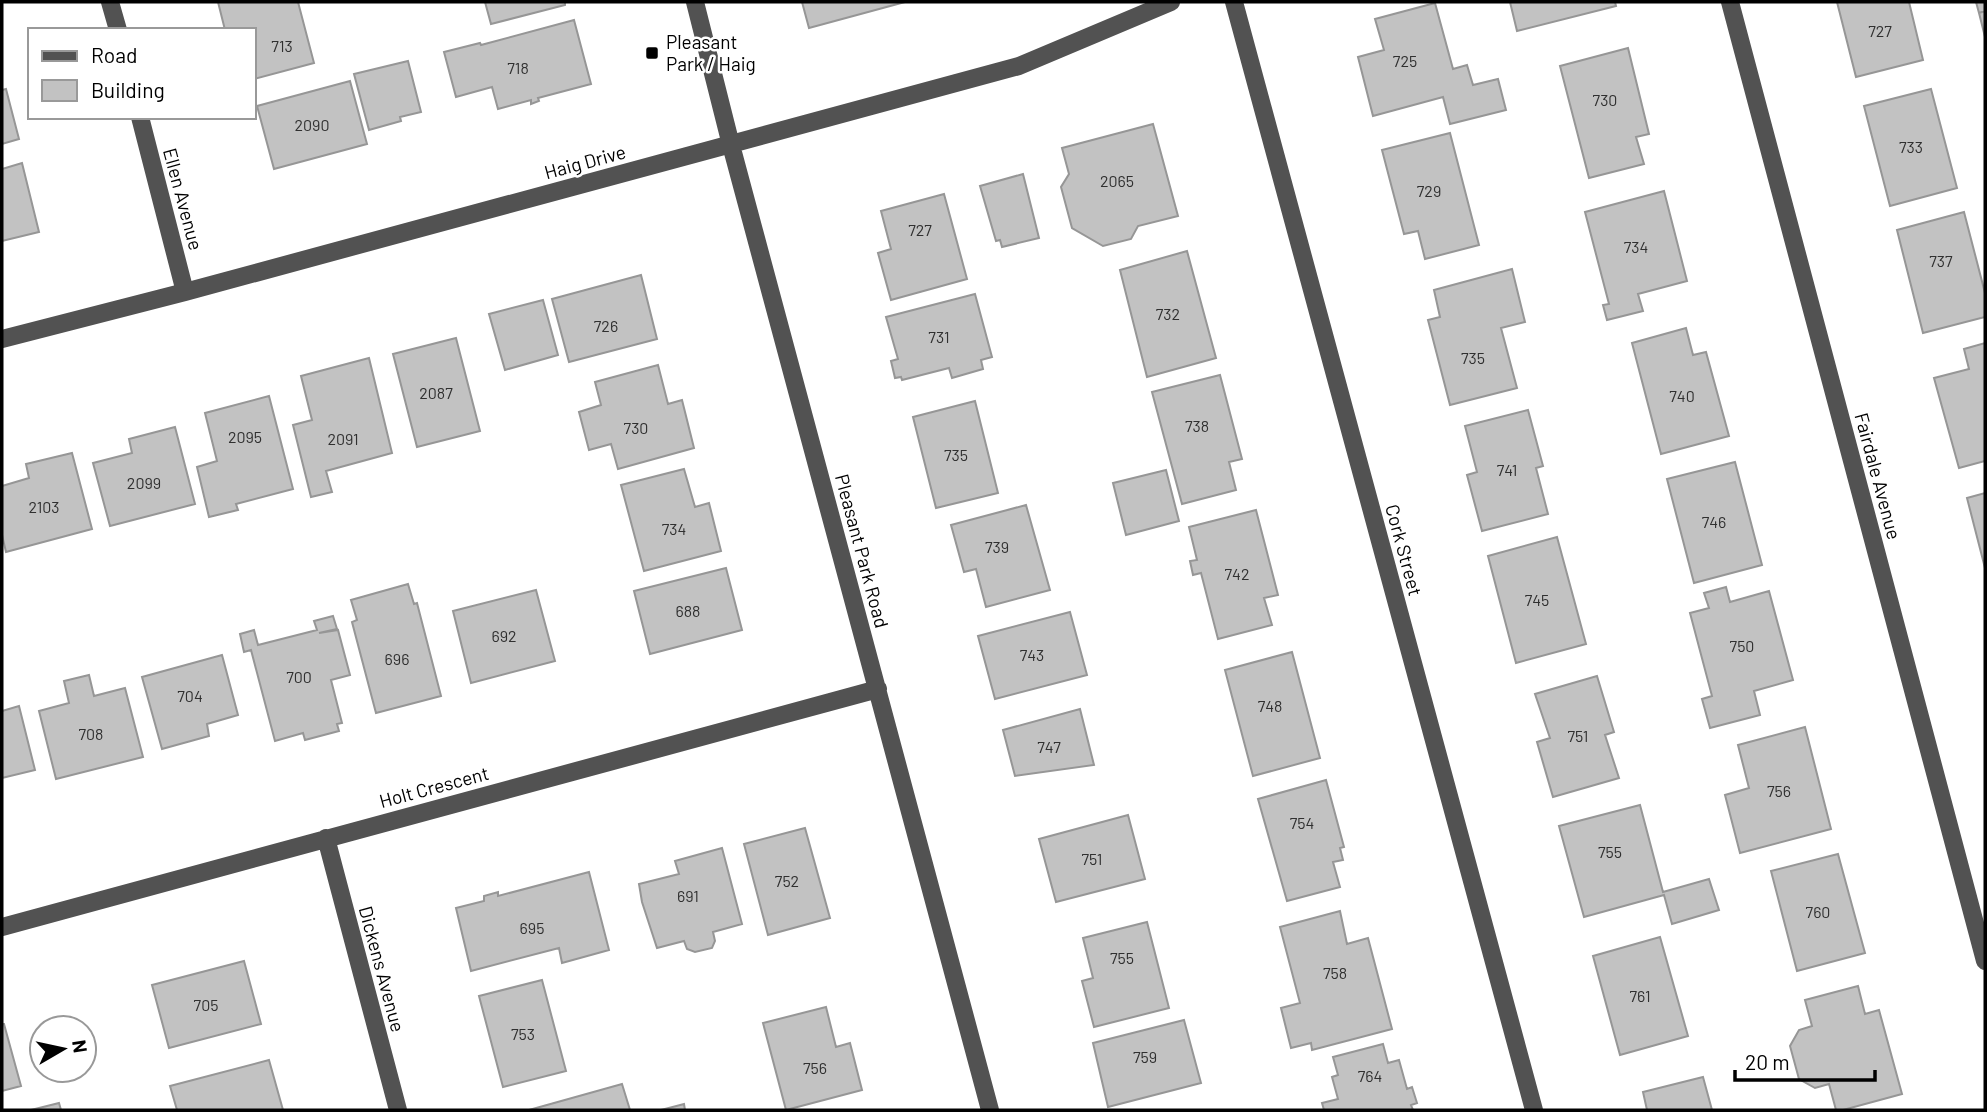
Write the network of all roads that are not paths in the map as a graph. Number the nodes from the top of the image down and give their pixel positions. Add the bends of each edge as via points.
1 (110, 2) edge
2 (695, 2) edge
3 (1171, 2) edge
4 (1234, 2) edge
5 (1730, 2) edge
6 (117, 28) edge
7 (141, 119) edge
8 (731, 145) junction
9 (185, 292) junction
10 (2, 339) edge
11 (878, 689) junction
12 (326, 838) junction
13 (2, 927) edge
14 (1985, 961) edge
15 (398, 1110) edge
16 (990, 1110) edge
17 (1534, 1110) edge

1 - 6 street
2 - 8 street, Pleasant Park Road
3 - 8 street, Haig Drive via 1019,65
4 - 17 street, Cork Street
5 - 14 street, Fairdale Avenue
7 - 9 street, Ellen Avenue
8 - 9 street, Haig Drive
8 - 11 street, Pleasant Park Road
9 - 10 street, Haig Drive
11 - 12 street, Holt Crescent
11 - 16 street, Pleasant Park Road
12 - 13 street, Holt Crescent
12 - 15 street, Dickens Avenue

